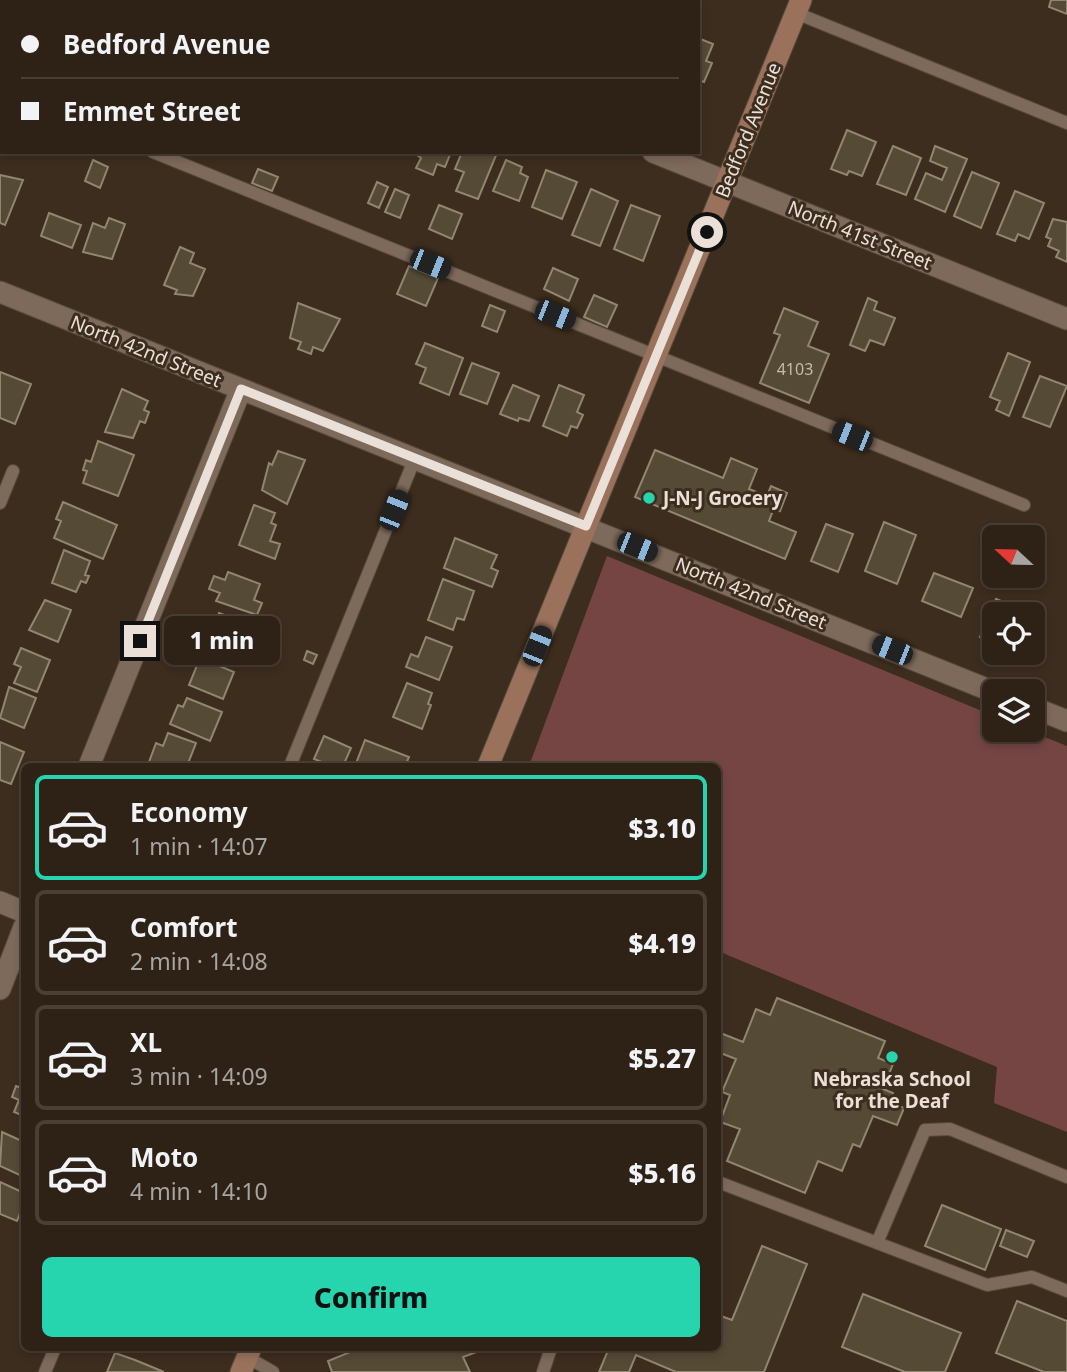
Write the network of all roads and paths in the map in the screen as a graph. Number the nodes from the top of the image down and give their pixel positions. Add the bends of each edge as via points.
1 (799, 6) edge
2 (1067, 123) edge
3 (158, 154) edge
4 (658, 154) edge
5 (727, 182) junction
6 (0, 292) edge
7 (1067, 319) edge
8 (656, 356) junction
9 (241, 389) junction
10 (415, 458) junction
11 (13, 471) dead end
12 (0, 503) edge
13 (1024, 505) dead end
14 (586, 526) junction
15 (982, 687) edge
16 (1045, 713) edge
17 (1067, 722) edge
18 (90, 763) edge
19 (291, 763) edge
20 (489, 763) edge
21 (0, 902) edge
22 (21, 911) edge
23 (21, 935) edge
24 (0, 989) edge
25 (1067, 1177) edge
26 (721, 1183) edge
27 (877, 1243) junction
28 (1067, 1292) edge
29 (54, 1351) edge
30 (550, 1351) edge
31 (247, 1359) edge
32 (45, 1372) edge
33 (273, 1372) edge
34 (543, 1372) edge

1 - 2 lane
1 - 5 street, Bedford Avenue
3 - 8 lane
4 - 5 street, North 41st Street
5 - 7 street, North 41st Street
5 - 8 street, Bedford Avenue
6 - 9 street, North 42nd Street
8 - 13 lane
8 - 14 street, Bedford Avenue
9 - 10 street, North 42nd Street
9 - 18 street
10 - 14 street, North 42nd Street
10 - 19 lane
11 - 12 lane
14 - 15 street, North 42nd Street
14 - 20 street, Bedford Avenue
16 - 17 street
21 - 22 street
23 - 24 street
25 - 27 lane via 950,1129 925,1130
26 - 27 lane
27 - 28 lane via 987,1285 1032,1277
29 - 32 lane
30 - 34 lane
31 - 33 lane

